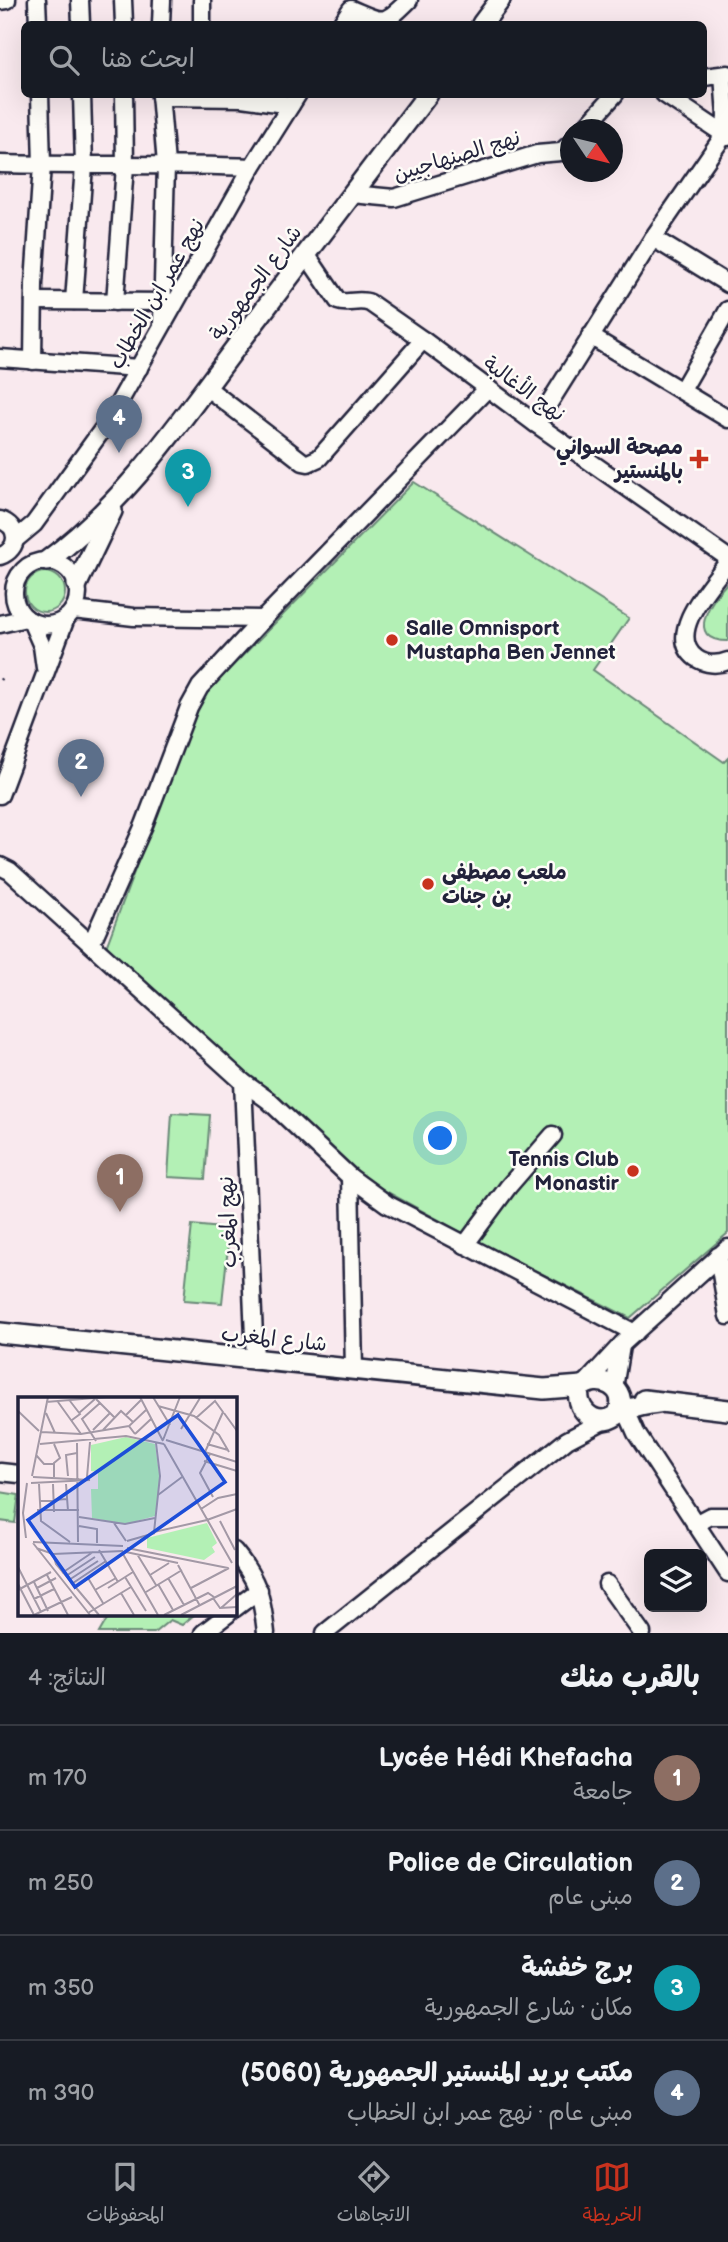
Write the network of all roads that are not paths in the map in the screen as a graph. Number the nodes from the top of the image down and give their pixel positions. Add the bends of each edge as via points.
1 (7, 0) edge
2 (37, 0) edge
3 (80, 0) edge
4 (123, 0) edge
5 (162, 0) edge
6 (202, 0) edge
7 (409, 0) edge
8 (500, 0) edge
9 (0, 1) edge
10 (344, 4) edge
11 (37, 21) edge
12 (81, 21) edge
13 (124, 21) edge
14 (161, 21) edge
15 (202, 21) edge
16 (484, 21) edge
17 (725, 74) edge
18 (707, 77) edge
19 (40, 98) edge
20 (82, 98) edge
21 (124, 98) edge
22 (160, 98) edge
23 (268, 98) edge
24 (425, 98) edge
25 (611, 98) edge
26 (670, 98) edge
27 (294, 100) edge
28 (727, 117) edge
29 (593, 119) edge
30 (726, 136) edge
31 (560, 152) edge
32 (0, 164) edge
33 (166, 164) junction
34 (42, 165) junction
35 (84, 166) junction
36 (125, 166) junction
37 (252, 167) junction
38 (352, 194) junction
39 (653, 237) junction
40 (306, 254) junction
41 (728, 284) edge
42 (34, 301) junction
43 (74, 301) junction
44 (115, 302) junction
45 (169, 302) junction
46 (728, 310) edge
47 (590, 336) junction
48 (423, 340) junction
49 (0, 358) edge
50 (33, 361) junction
51 (139, 368) junction
52 (206, 387) junction
53 (488, 388) junction
54 (682, 390) junction
55 (728, 419) edge
56 (536, 424) junction
57 (119, 497) junction
58 (45, 510) junction
59 (2, 520) edge
60 (16, 541) junction
61 (0, 558) edge
62 (728, 560) edge
63 (41, 562) junction
64 (16, 583) junction
65 (0, 599) edge
66 (73, 602) junction
67 (29, 619) junction
68 (263, 619) junction
69 (0, 624) edge
70 (728, 661) edge
71 (46, 674) junction
72 (0, 794) edge
73 (0, 866) edge
74 (91, 944) junction
75 (243, 1082) junction
76 (553, 1135) dead end
77 (350, 1177) junction
78 (465, 1245) junction
79 (723, 1252) edge
80 (728, 1316) edge
81 (0, 1333) edge
82 (635, 1333) junction
83 (622, 1344) junction
84 (255, 1360) junction
85 (354, 1370) junction
86 (582, 1395) junction
87 (615, 1405) junction
88 (728, 1410) edge
89 (567, 1440) junction
90 (0, 1472) edge
91 (18, 1474) edge
92 (728, 1516) edge
93 (695, 1524) junction
94 (236, 1553) edge
95 (728, 1573) edge
96 (607, 1584) dead end
97 (259, 1590) junction
98 (236, 1607) edge
99 (225, 1616) edge
100 (204, 1633) edge
101 (266, 1633) edge
102 (325, 1633) edge
103 (642, 1633) edge

1 - 9 street
2 - 11 street
3 - 12 street
4 - 13 street
5 - 14 street
6 - 15 street
7 - 10 street via 385,21
8 - 16 main road
17 - 18 street
17 - 28 street
19 - 34 street
20 - 35 street
21 - 36 street
22 - 33 street
23 - 27 street
24 - 38 main road, شارع الجمهورية
25 - 29 street
26 - 30 street
27 - 37 street, نهج عمر ابن الخطاب
28 - 30 street
30 - 39 street
31 - 38 street, نهج الصنهاجيين via 537,154 391,198
32 - 34 street
33 - 36 street
33 - 37 street
33 - 45 street
34 - 35 street
34 - 42 street
35 - 36 street
35 - 43 street
36 - 44 street
37 - 45 street, نهج عمر ابن الخطاب
38 - 40 main road, شارع الجمهورية
39 - 41 street
39 - 47 street
40 - 48 street, نهج الأغالبة via 338,300 365,301
40 - 52 main road, شارع الجمهورية
42 - 43 street
42 - 50 street
43 - 44 street
44 - 45 street
45 - 51 street, نهج عمر ابن الخطاب via 162,327
46 - 54 street
47 - 54 street
47 - 56 street
48 - 52 street via 319,458 308,463
48 - 53 street, نهج الأغالبة
49 - 50 street
50 - 51 street
51 - 58 street, نهج عمر ابن الخطاب via 88,452
52 - 57 main road, شارع الجمهورية
53 - 56 street, نهج الأغالبة
53 - 68 street
54 - 55 street
56 - 62 street, نهج الأغالبة
57 - 63 main road, شارع الجمهورية via 77,539
57 - 66 main road, شارع الجمهورية
58 - 59 street
58 - 60 street, نهج عمر ابن الخطاب
59 - 60 street via 13,528
60 - 61 street, نهج عمر ابن الخطاب
60 - 63 street
61 - 64 street
62 - 70 street via 685,628 689,651 697,659 708,664
63 - 64 street via 27,567
63 - 66 street via 66,568
64 - 65 street
64 - 67 street via 16,603
66 - 67 street via 57,623
66 - 68 street via 110,615
66 - 71 street
67 - 69 street
67 - 71 street via 42,646
68 - 74 street via 194,696
71 - 72 street
73 - 74 street
74 - 75 street
75 - 77 street
75 - 84 street, نهج المغرب
76 - 78 street
77 - 78 street via 387,1204
77 - 85 street
78 - 82 street
79 - 80 street
79 - 82 street
81 - 84 main road, شارع المغرب
82 - 83 street
83 - 86 street
83 - 87 street
84 - 85 main road, شارع المغرب
85 - 86 main road, شارع المغرب
86 - 87 main road, شارع المغرب via 591,1417
86 - 87 main road, شارع المغرب via 601,1381
86 - 89 street
87 - 88 main road, شارع المغرب via 657,1403
87 - 89 street
87 - 93 street
89 - 102 street
90 - 91 street
92 - 93 street via 710,1516
93 - 95 street
94 - 97 street
96 - 103 street
97 - 98 street
97 - 101 street
99 - 100 street

